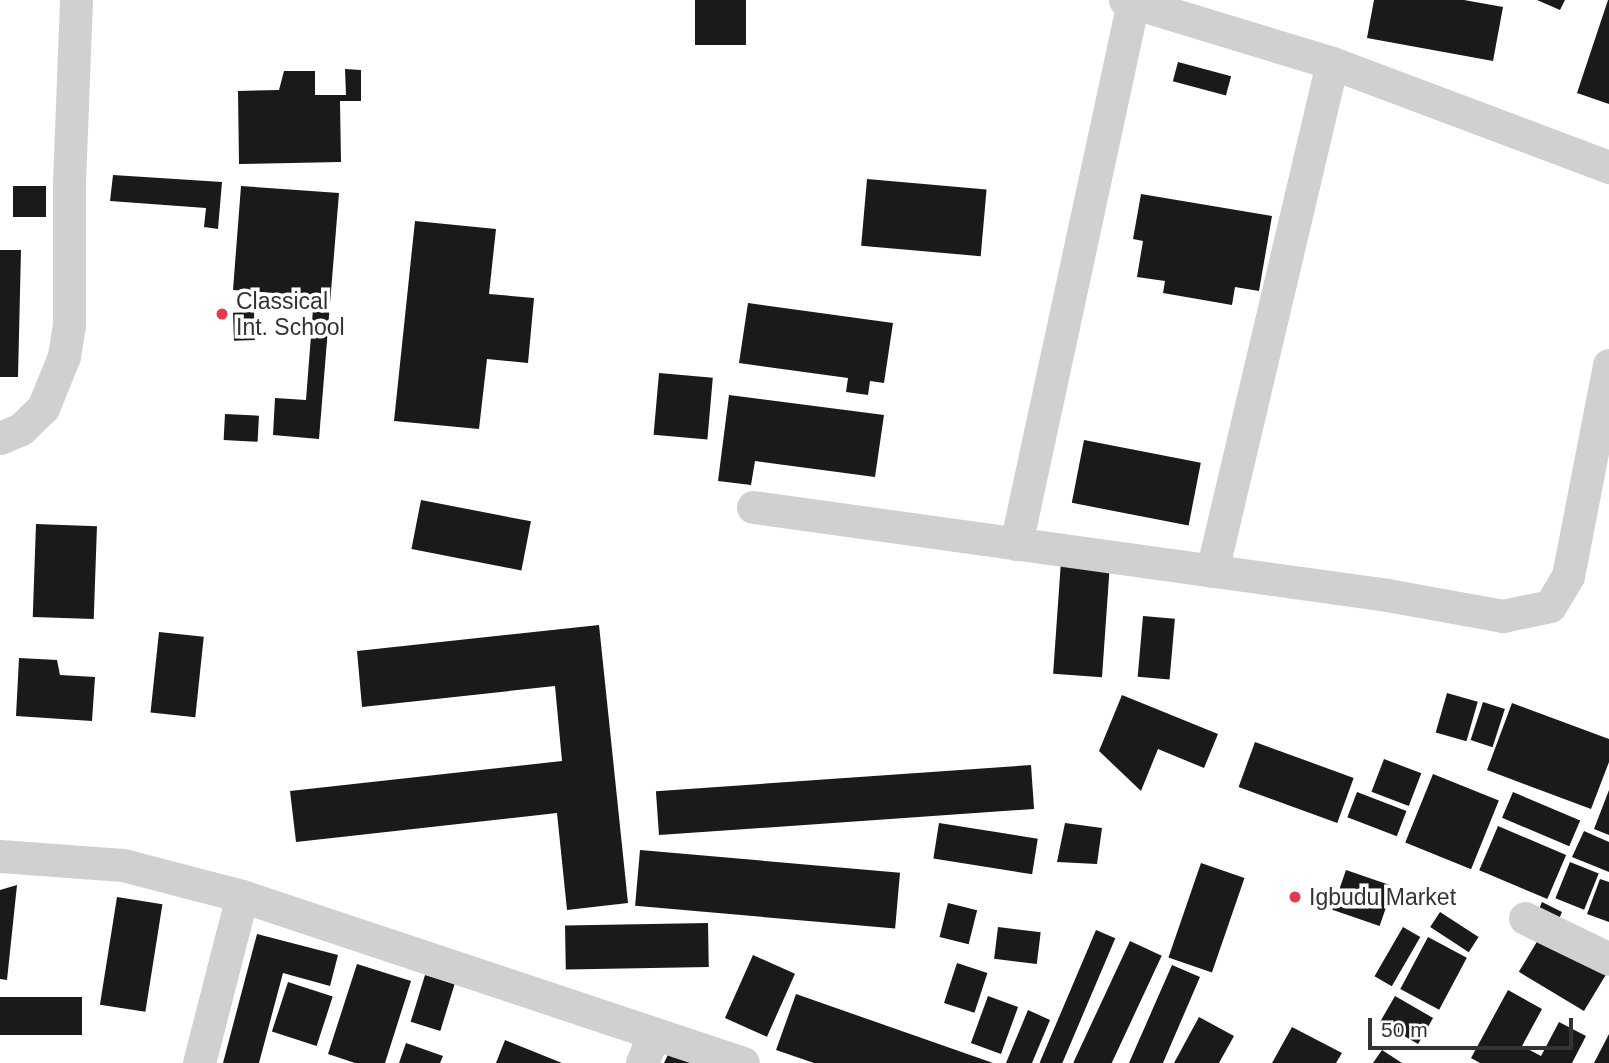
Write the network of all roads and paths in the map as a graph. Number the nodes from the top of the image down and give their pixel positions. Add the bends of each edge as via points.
1 (76, 0) edge
2 (1129, 1) edge
3 (1332, 63) junction
4 (1609, 167) edge
5 (1609, 365) edge
6 (0, 438) edge
7 (753, 508) dead end
8 (1016, 544) junction
9 (1212, 571) junction
10 (0, 856) edge
11 (242, 895) junction
12 (1525, 918) dead end
13 (1609, 958) edge
14 (648, 1049) edge
15 (199, 1063) edge
16 (743, 1063) edge

1 - 6 street via 69,326 64,356 43,408 21,429
2 - 3 street
2 - 8 street
3 - 4 street
3 - 9 street
5 - 9 street via 1568,576 1550,606 1503,616
7 - 8 street
8 - 9 street
10 - 11 street via 123,866
11 - 14 street
11 - 15 street
12 - 13 street
14 - 16 street

